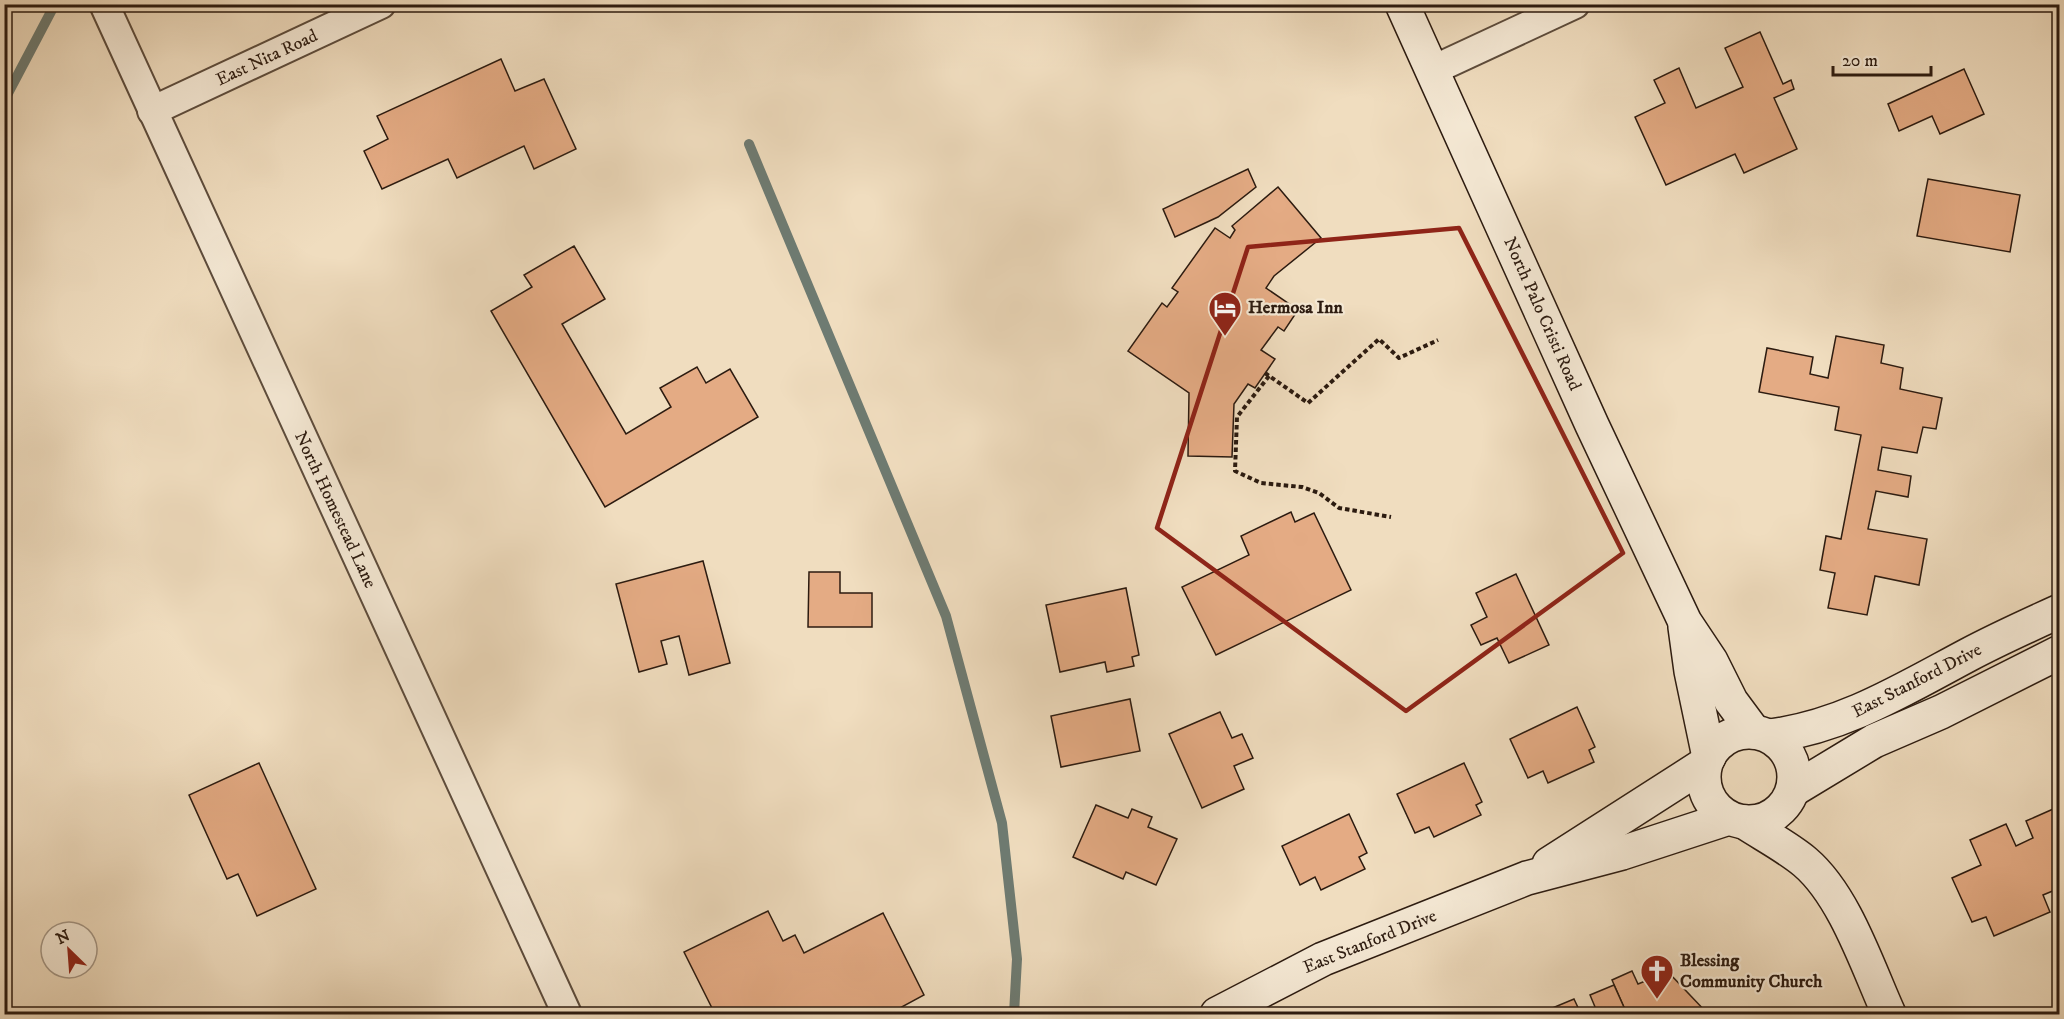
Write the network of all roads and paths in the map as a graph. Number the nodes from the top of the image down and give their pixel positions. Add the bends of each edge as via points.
1 (104, 4) edge
2 (381, 4) edge
3 (1402, 4) edge
4 (1575, 4) edge
5 (1433, 70) junction
6 (152, 111) junction
7 (1438, 340) dead end
8 (1391, 518) dead end
9 (2060, 611) edge
10 (1685, 622) junction
11 (2060, 652) edge
12 (1762, 734) junction
13 (1707, 760) junction
14 (1790, 797) junction
15 (1736, 820) junction
16 (1806, 863) junction
17 (1527, 878) junction
18 (567, 1014) edge
19 (1217, 1014) edge
20 (1889, 1014) edge

1 - 6 street, North Homestead Lane
2 - 6 street, East Nita Road
3 - 5 street, North Palo Cristi Road
4 - 5 street
5 - 10 street, North Palo Cristi Road
6 - 18 street, North Homestead Lane
7 - 8 path via 1399,358 1378,339 1308,403 1267,375 1237,417 1235,471 1261,483 1302,487 1319,493 1339,508
9 - 12 street, East Stanford Drive via 1864,711 1802,732
10 - 12 street, North Palo Cristi Road via 1712,661 1731,701
10 - 13 street, North Palo Cristi Road
11 - 14 street, East Stanford Drive via 1874,741
12 - 13 street via 1741,732 1727,737 1716,745
12 - 14 street via 1788,753 1795,777
13 - 15 street via 1707,795 1716,808
13 - 17 street, East Stanford Drive
14 - 15 street via 1768,819
14 - 16 street
15 - 16 street
15 - 17 street, East Stanford Drive
16 - 20 street via 1838,904
17 - 19 street, East Stanford Drive via 1323,959

